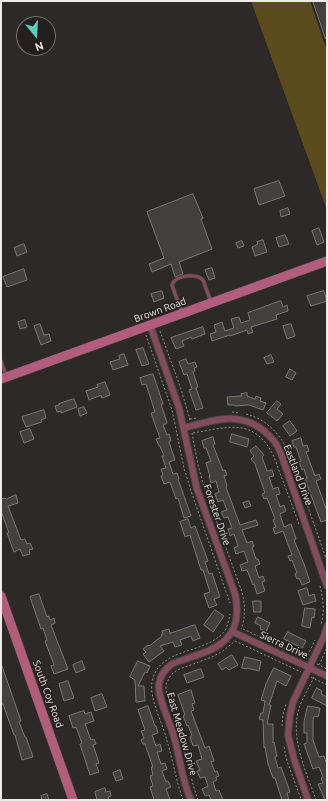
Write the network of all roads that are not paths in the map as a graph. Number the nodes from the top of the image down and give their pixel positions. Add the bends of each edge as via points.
1 (327, 261) edge
2 (212, 303) junction
3 (182, 314) junction
4 (150, 326) junction
5 (1, 361) edge
6 (4, 378) edge
7 (184, 428) junction
8 (324, 587) edge
9 (1, 596) edge
10 (327, 626) edge
11 (233, 632) junction
12 (309, 662) junction
13 (327, 676) edge
14 (73, 800) edge
15 (191, 800) edge
16 (308, 800) edge

1 - 2 street, Brown Road
2 - 3 street, Brown Road
2 - 3 lane via 201,278 192,276 176,279 172,285
3 - 4 street, Brown Road
4 - 6 street, Brown Road
4 - 7 street, Forester Drive via 176,396
5 - 6 lane
7 - 8 street, Eastland Drive via 223,419 236,419 248,422 266,432 281,454
7 - 11 street, Forester Drive via 197,489 235,594 237,604
9 - 14 street, South Coy Road
10 - 12 street
11 - 12 street, Sierra Drive
11 - 15 street, East Meadow Drive via 208,651 172,664 163,673 160,682 159,693 174,736
12 - 13 street, Sierra Drive via 317,671
12 - 16 street via 293,702 288,735

